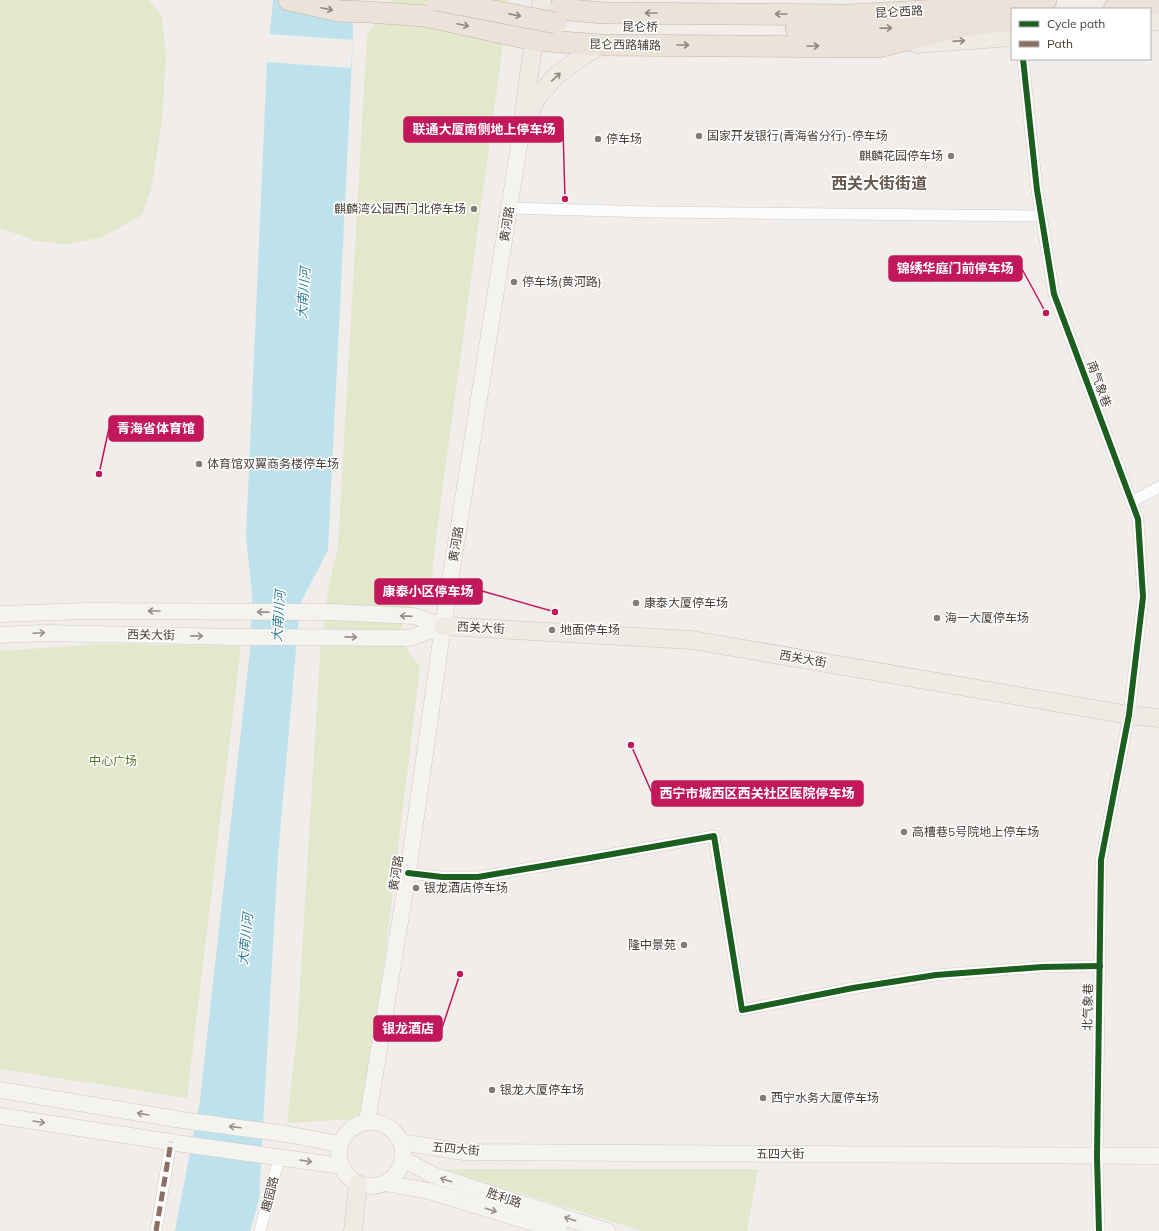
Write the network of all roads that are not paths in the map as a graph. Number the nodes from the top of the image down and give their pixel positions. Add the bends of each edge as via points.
1 (289, 0) edge
2 (514, 0) edge
3 (542, 0) edge
4 (553, 0) edge
5 (880, 0) edge
6 (980, 0) edge
7 (1046, 0) edge
8 (1159, 4) edge
9 (430, 8) edge
10 (1123, 8) edge
11 (961, 18) junction
12 (1011, 20) edge
13 (848, 22) junction
14 (1011, 29) edge
15 (1011, 37) edge
16 (540, 40) junction
17 (602, 45) junction
18 (878, 47) junction
19 (1023, 60) edge
20 (536, 99) junction
21 (521, 133) junction
22 (509, 208) junction
23 (1041, 216) junction
24 (1159, 487) edge
25 (1131, 502) junction
26 (0, 614) edge
27 (443, 626) junction
28 (0, 635) edge
29 (1129, 715) junction
30 (1159, 718) edge
31 (408, 873) junction
32 (1100, 966) junction
33 (0, 1090) edge
34 (0, 1116) edge
35 (367, 1122) junction
36 (401, 1142) junction
37 (177, 1143) junction
38 (340, 1144) junction
39 (1159, 1156) edge
40 (275, 1157) junction
41 (1097, 1157) junction
42 (403, 1159) junction
43 (342, 1166) junction
44 (386, 1183) junction
45 (358, 1184) junction
46 (156, 1231) edge
47 (260, 1231) edge
48 (353, 1231) edge
49 (560, 1231) edge
50 (607, 1231) edge
51 (1099, 1231) edge

1 -> 9 highway, 昆仑西路辅路 via 339,11
13 -> 2 highway, 昆仑桥 via 604,13 560,9
3 - 16 main road
4 - 16 main road
5 - 11 highway
6 - 11 main road
7 - 11 highway, 昆仑西路
8 - 10 highway
9 -> 13 highway, 昆仑桥, bridge via 594,26
9 -> 16 highway, 昆仑西路辅路
11 - 12 highway, 昆仑西路
11 - 13 highway, 昆仑西路
11 - 14 main road via 993,31
11 - 18 highway, 昆仑西路辅路
18 -> 15 main road
16 - 17 highway, 昆仑西路辅路
16 - 20 main road
16 - 21 main road
17 -> 18 highway, 昆仑西路辅路
20 -> 17 main road via 555,77 581,56
19 - 23 street, 南气象巷 via 1036,190
20 - 21 main road
21 - 22 main road, 黄河路
22 - 23 street
22 - 27 main road, 黄河路
23 - 25 street, 南气象巷 via 1054,294
24 - 25 street
25 - 29 street, 南气象巷 via 1138,519 1143,597
27 -> 26 main road, 西关大街 via 414,616 331,612 87,611
28 -> 27 main road, 西关大街 via 45,632 410,638
27 - 29 main road, 西关大街 via 692,640
27 - 31 main road, 黄河路
29 - 30 main road, 西关大街
29 - 32 street, 北气象巷 via 1101,860
31 - 32 street via 442,877 478,877 714,836 742,1010 936,975 1042,967
31 - 35 main road, 黄河路
32 - 41 street, 北气象巷
38 -> 33 main road
34 -> 37 main road
35 - 36 main road via 383,1124 392,1130
35 - 38 main road via 353,1128
36 - 41 main road, 五四大街 via 464,1152
36 - 42 main road
37 - 40 main road
37 - 46 street
38 - 43 main road via 338,1155
39 - 41 main road, 五四大街
40 -> 43 main road
40 - 47 street, 趣园路
41 - 51 street, 北气象巷
42 - 44 main road via 398,1172
50 -> 42 main road, 胜利路 via 433,1176
43 - 45 main road via 347,1176
44 - 45 main road via 375,1187
44 -> 49 main road, 胜利路 via 429,1191
45 - 48 main road

